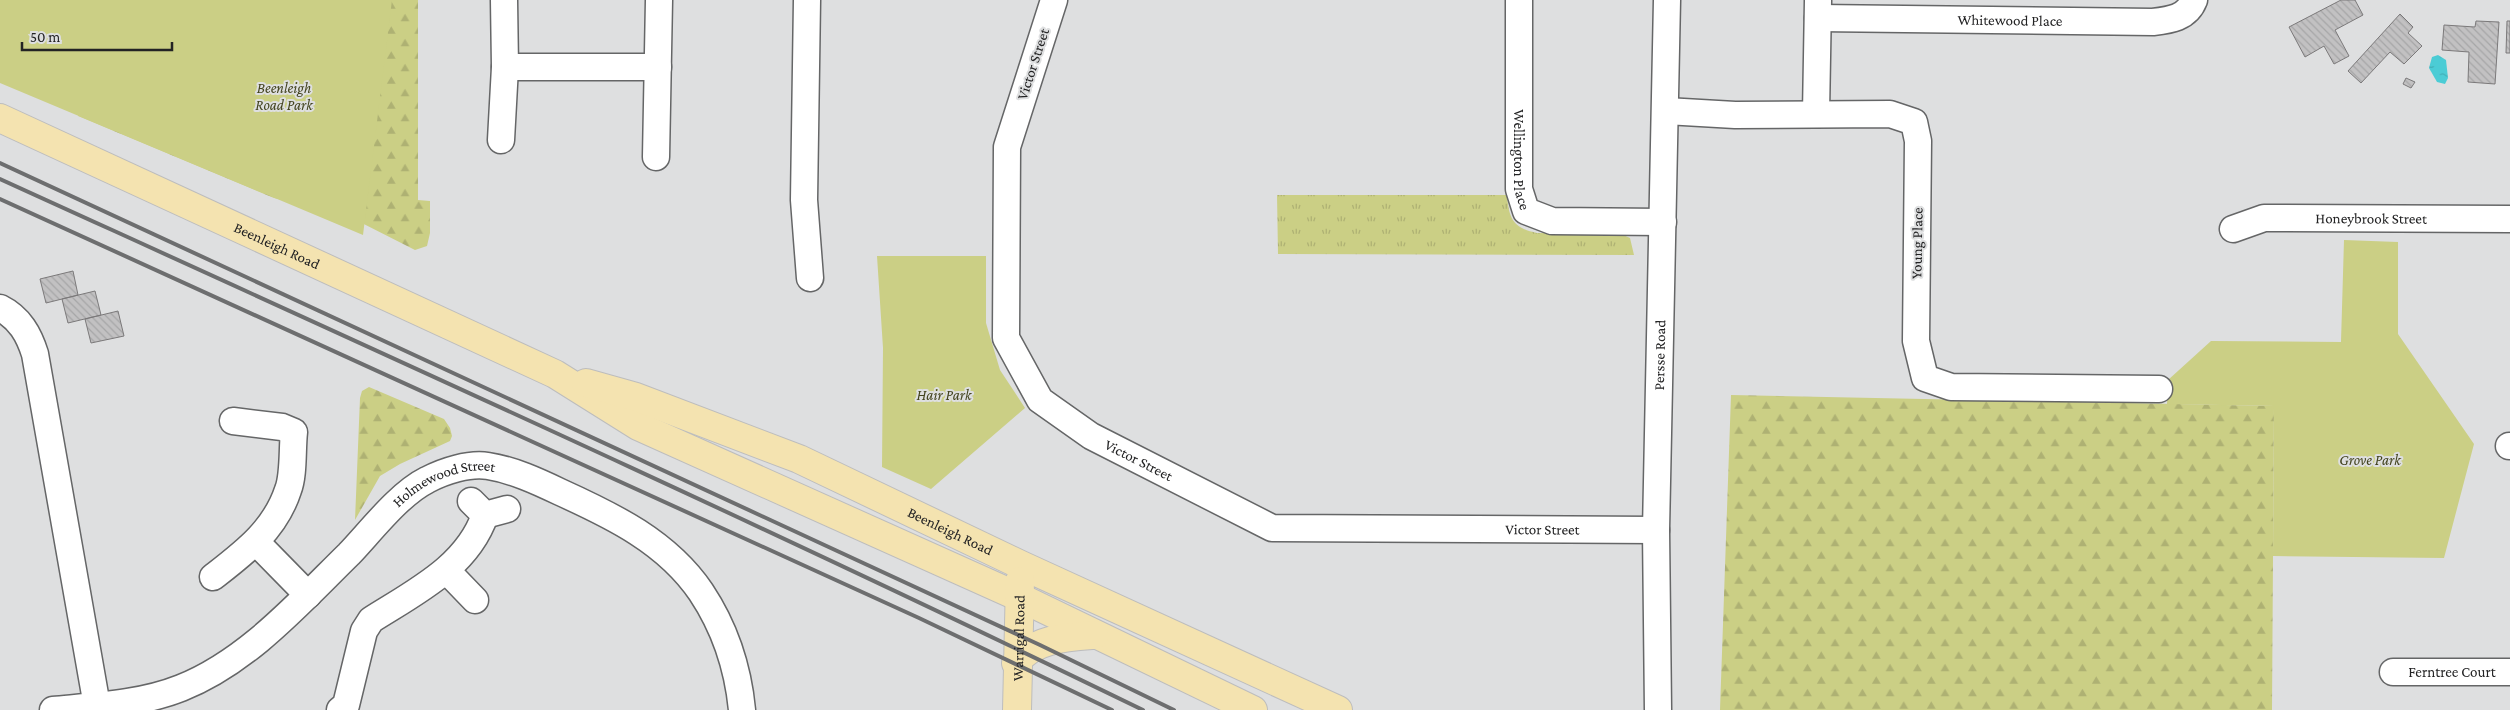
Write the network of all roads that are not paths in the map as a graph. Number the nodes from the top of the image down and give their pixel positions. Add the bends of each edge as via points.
1 (504, 0) edge
2 (659, 0) edge
3 (808, 0) edge
4 (1054, 0) edge
5 (1519, 0) edge
6 (1667, 0) edge
7 (2194, 0) edge
8 (1818, 9) edge
9 (505, 67) junction
10 (658, 67) junction
11 (1666, 111) junction
12 (1816, 113) junction
13 (0, 118) edge
14 (500, 140) dead end
15 (656, 157) dead end
16 (2510, 219) edge
17 (1663, 222) junction
18 (2233, 229) dead end
19 (810, 278) dead end
20 (0, 308) edge
21 (554, 374) junction
22 (2159, 389) dead end
23 (233, 421) dead end
24 (488, 508) dead end
25 (1656, 530) junction
26 (256, 543) junction
27 (1021, 564) junction
28 (448, 571) junction
29 (213, 577) dead end
30 (308, 595) junction
31 (1019, 597) junction
32 (475, 600) dead end
33 (1094, 635) junction
34 (1016, 663) junction
35 (2393, 672) dead end
36 (2510, 672) edge
37 (97, 706) junction
38 (53, 710) edge
39 (340, 710) edge
40 (742, 710) edge
41 (1017, 710) edge
42 (1253, 710) edge
43 (1338, 710) edge
44 (1658, 710) edge

1 - 9 street
2 - 10 street
3 - 19 street via 804,200 799,246
4 - 25 street, Victor Street via 1008,147 1006,338 1040,400 1091,436 1272,528
5 - 17 street, Wellington Place via 1519,189 1526,211 1552,221
6 - 11 street, Persse Road
7 - 8 street, Whitewood Place via 2181,16 2153,22
8 - 12 street, Whitewood Place
9 - 10 street
9 - 14 street
10 - 15 street
11 - 12 street, Young Place via 1735,115
11 - 17 street, Persse Road
12 - 22 street, Young Place via 1890,114 1914,122 1918,141 1916,341 1925,378 1951,387
13 - 21 main road, Beenleigh Road
16 - 18 street, Honeybrook Street via 2264,218
17 - 25 street, Persse Road
20 - 37 street via 17,319 35,354
21 - 27 main road, Beenleigh Road via 636,397 799,459
21 - 31 main road, Beenleigh Road via 638,426
23 - 26 street via 294,432 289,490
24 - 28 street via 478,535
25 - 44 street, Persse Road
26 - 29 street
26 - 30 street
27 - 31 main road, Warrigal Road
27 - 43 main road, Beenleigh Road
28 - 32 street
28 - 39 street via 372,620 364,631 346,705
30 - 37 street, Holmewood Street via 220,670 180,689 137,701
30 - 40 street, Holmewood Street via 403,498 425,480 453,469 486,466 523,475 610,514 676,562 717,618 739,681
31 - 33 main road, Beenleigh Road
31 - 34 main road, Warrigal Road
33 - 34 main road via 1069,637 1040,645 1023,652
33 - 42 main road, Beenleigh Road
34 - 41 main road, Warrigal Road
35 - 36 street, Ferntree Court
37 - 38 street, Holmewood Street

